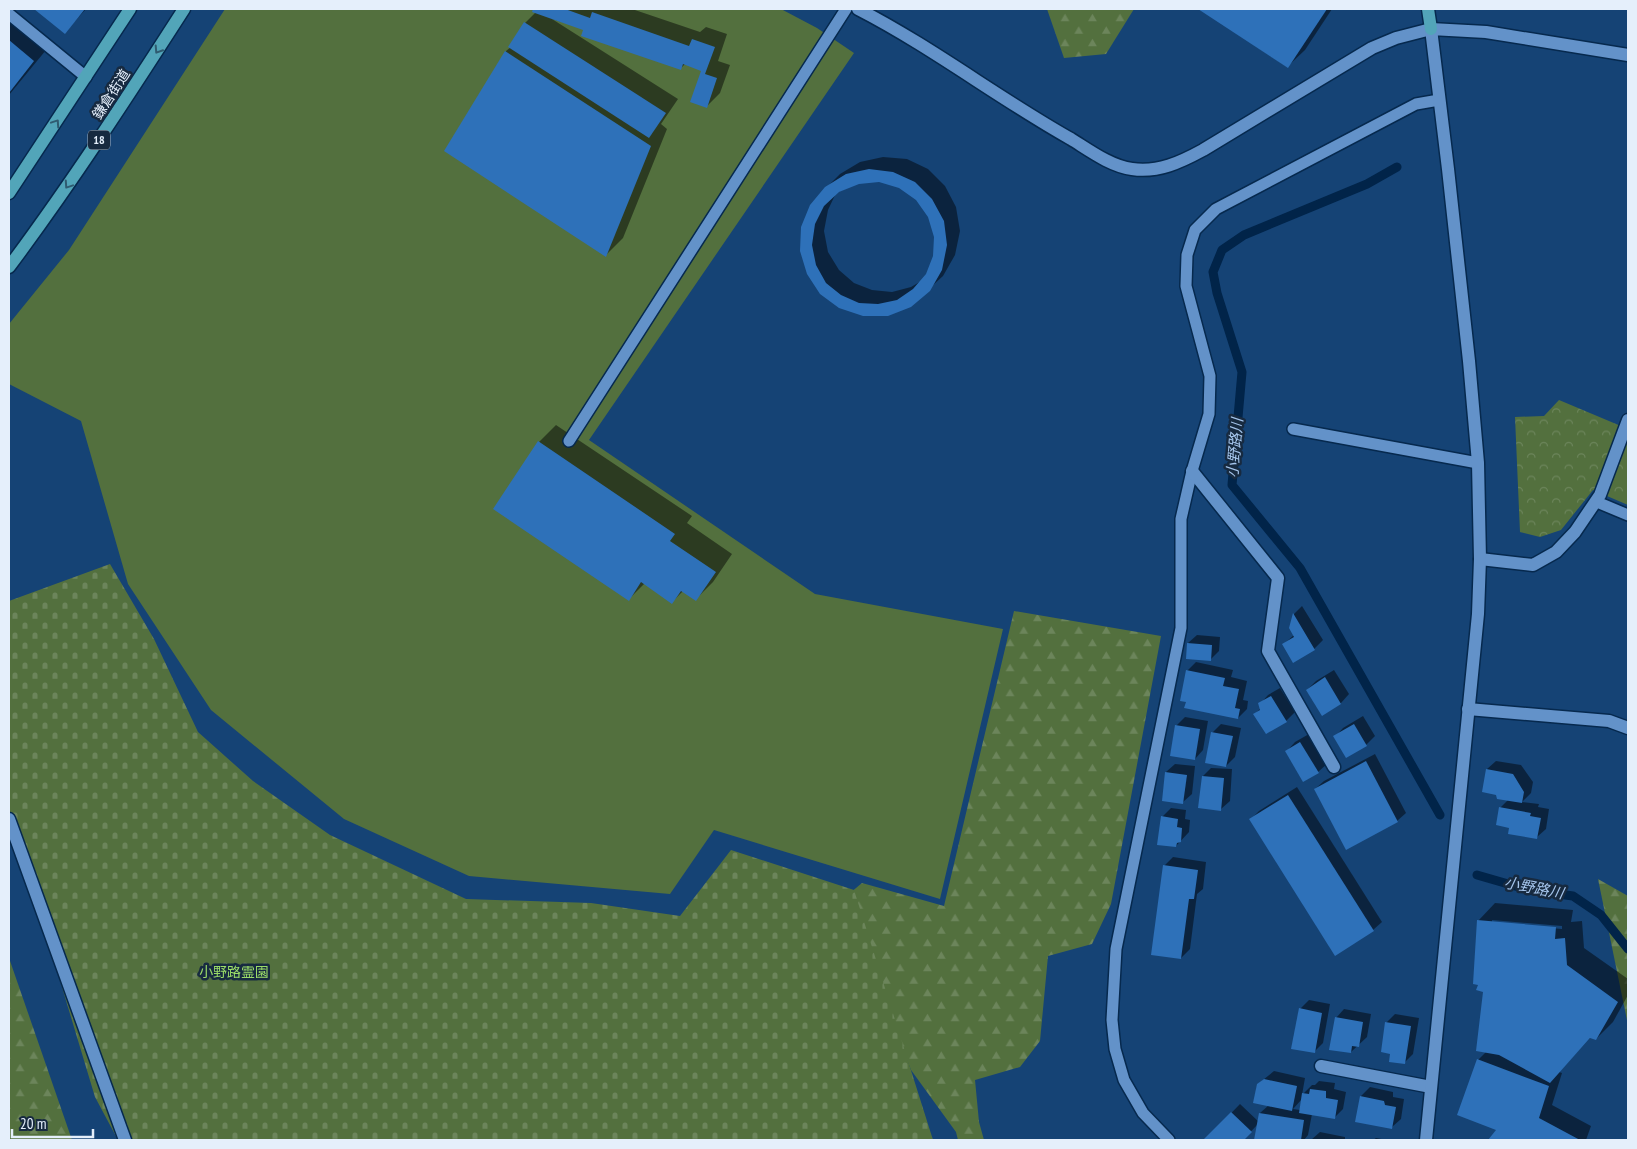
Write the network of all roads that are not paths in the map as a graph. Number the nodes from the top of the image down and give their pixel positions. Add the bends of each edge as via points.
1 (130, 9) edge
2 (184, 9) edge
3 (846, 9) edge
4 (858, 9) edge
5 (1428, 9) edge
6 (9, 14) edge
7 (1430, 29) junction
8 (1628, 55) edge
9 (86, 77) junction
10 (1440, 106) junction
11 (9, 193) edge
12 (9, 267) edge
13 (1628, 420) edge
14 (1293, 429) dead end
15 (569, 441) dead end
16 (1478, 463) junction
17 (1192, 471) junction
18 (1596, 502) junction
19 (1628, 516) edge
20 (1480, 559) junction
21 (1468, 709) junction
22 (1628, 728) edge
23 (1334, 767) dead end
24 (9, 819) edge
25 (1321, 1066) dead end
26 (1431, 1087) junction
27 (125, 1140) edge
28 (1169, 1140) edge
29 (1426, 1140) edge

1 - 9 main road
2 -> 12 main road, 鎌倉街道 / 18 via 60,198
3 - 15 lane
4 - 7 street via 886,23 1047,126 1113,163 1133,169 1160,168 1181,162 1372,48
5 - 7 main road
6 - 9 lane
7 - 8 street via 1478,31
7 - 10 street
11 -> 9 main road
10 - 16 street
10 - 17 lane via 1416,104 1216,209 1196,230 1187,255 1186,286 1210,376 1209,414
13 - 18 street
14 - 16 lane
16 - 20 street
17 - 23 street via 1278,578 1268,651
17 - 28 lane via 1181,519 1181,628 1116,949 1112,1020 1114,1049 1124,1080 1143,1113
18 - 19 lane
18 - 20 street via 1556,552 1533,565
20 - 21 street
21 - 22 street via 1609,721
21 - 26 street
24 - 27 street
25 - 26 street
26 - 29 street

